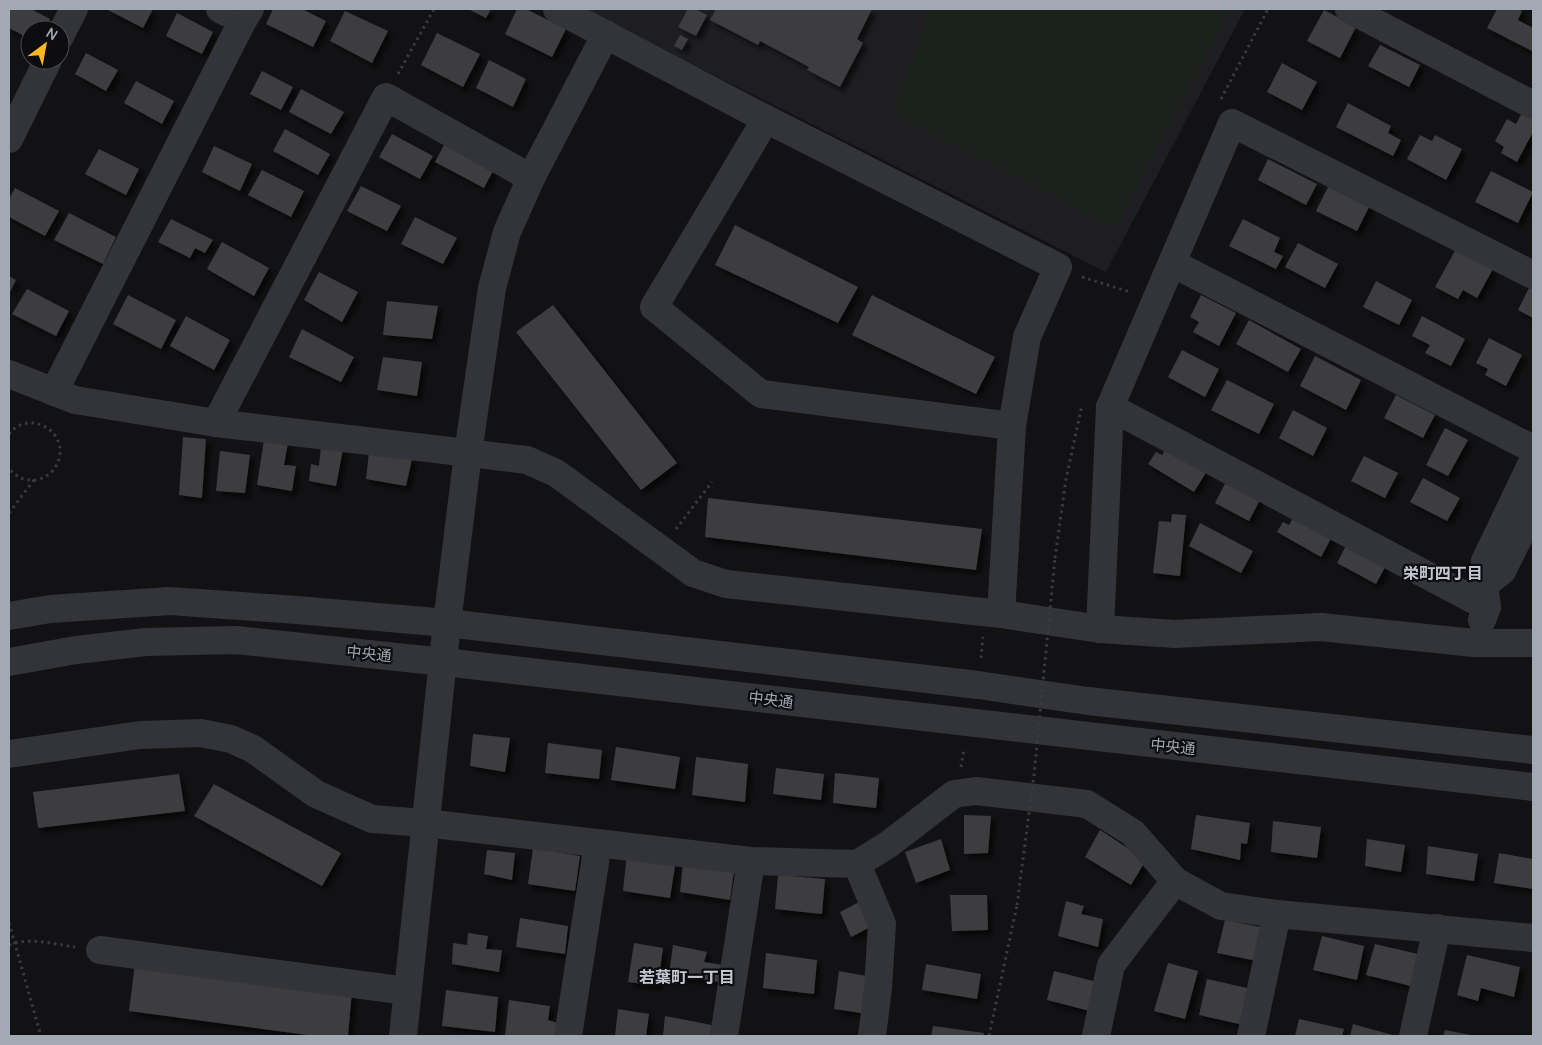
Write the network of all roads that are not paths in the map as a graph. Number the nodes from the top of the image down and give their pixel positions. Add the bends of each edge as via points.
1 (557, 9) edge
2 (1349, 9) edge
3 (238, 12) edge
4 (606, 34) junction
5 (43, 70) edge
6 (1533, 105) edge
7 (766, 120) junction
8 (9, 139) edge
9 (531, 178) junction
10 (1172, 263) junction
11 (1533, 276) edge
12 (9, 374) edge
13 (54, 392) junction
14 (1110, 407) junction
15 (216, 423) junction
16 (1012, 426) junction
17 (1533, 449) edge
18 (468, 454) junction
19 (1533, 461) edge
20 (1533, 509) edge
21 (1485, 596) junction
22 (9, 616) edge
23 (993, 622) junction
24 (447, 623) junction
25 (1100, 629) junction
26 (1474, 643) junction
27 (1533, 643) edge
28 (9, 662) edge
29 (444, 662) junction
30 (1533, 750) edge
31 (9, 754) edge
32 (1533, 787) edge
33 (426, 823) junction
34 (598, 843) junction
35 (751, 861) junction
36 (857, 864) junction
37 (1175, 881) junction
38 (1277, 914) junction
39 (1437, 928) junction
40 (1533, 938) edge
41 (100, 950) road end
42 (407, 991) junction
43 (402, 1036) edge
44 (568, 1036) edge
45 (724, 1036) edge
46 (872, 1036) edge
47 (1096, 1036) edge
48 (1251, 1036) edge
49 (1413, 1036) edge

1 - 4 street
2 - 6 street
3 - 13 street
4 - 7 street
4 - 9 street
5 - 8 street
7 - 16 street via 1058,267 1027,337
7 - 16 street via 654,307 761,394
9 - 15 street via 386,97
9 - 18 street via 507,232 492,288
10 - 11 street via 1232,123
10 - 14 street
10 - 17 street
12 - 13 street
13 - 15 street via 75,400
14 - 21 street
14 - 25 street
15 - 18 street
16 - 23 street
18 - 23 street via 527,460 556,472 693,573 726,584
18 - 24 street
19 - 21 street via 1485,561
20 - 21 street
21 - 26 street
22 - 24 street via 50,609 170,601
23 - 25 street
24 - 29 street
24 - 30 street via 978,685 1088,701
25 - 26 street via 1175,634 1321,627
26 - 27 street
28 - 29 street, 中央通 via 146,642 236,640
29 - 32 street, 中央通
29 - 33 street
31 - 33 street via 140,735 201,733 231,739 253,749 316,794 372,819
33 - 34 street
33 - 42 street
34 - 35 street
34 - 44 street
35 - 36 street
35 - 45 street
36 - 37 street via 954,794 976,791 1087,804 1133,833
36 - 46 street via 882,924
37 - 38 street via 1221,906
37 - 47 street via 1110,965
38 - 39 street
38 - 48 street
39 - 40 street
39 - 49 street
41 - 42 street
42 - 43 street

